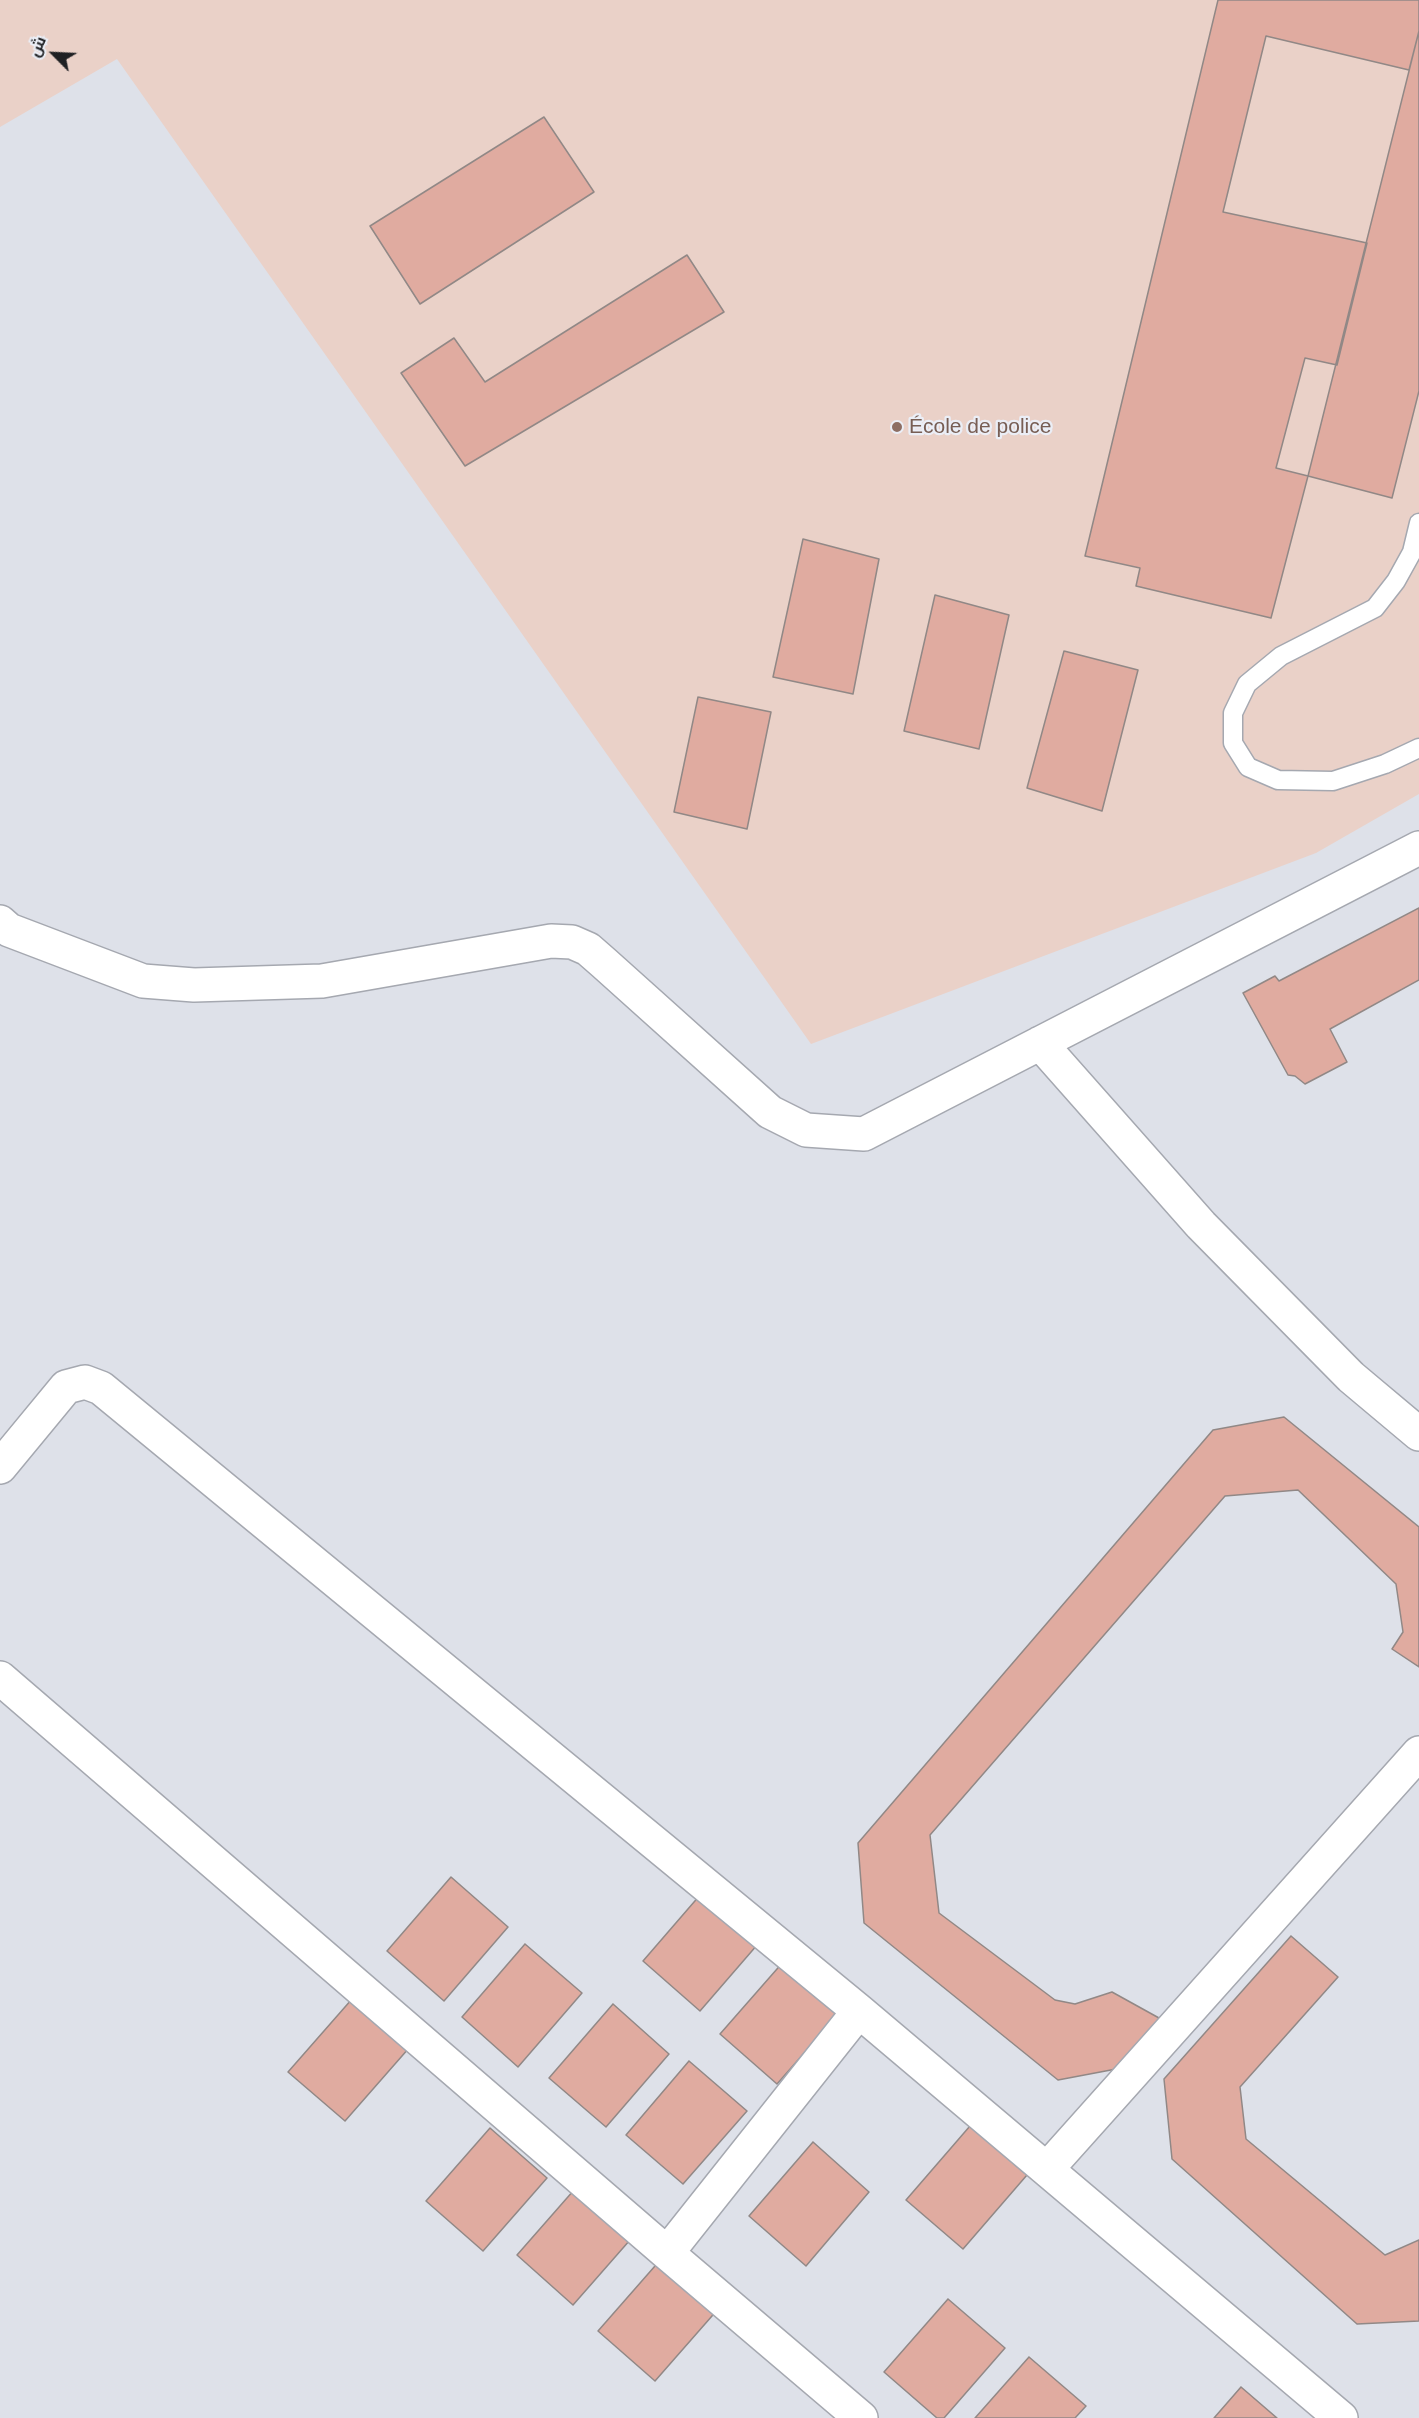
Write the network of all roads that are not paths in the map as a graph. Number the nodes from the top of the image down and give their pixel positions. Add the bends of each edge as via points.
1 (1419, 523) edge
2 (1419, 748) edge
3 (1419, 848) edge
4 (0, 922) edge
5 (1040, 1043) junction
6 (1419, 1434) edge
7 (0, 1467) edge
8 (0, 1678) edge
9 (1419, 1753) edge
10 (859, 2011) junction
11 (1047, 2169) junction
12 (667, 2253) junction
13 (861, 2418) edge
14 (1341, 2418) edge

1 - 2 lane via 1412,552 1375,608 1281,656 1247,684 1233,713 1233,742 1248,767 1278,780 1333,781
3 - 5 street
4 - 5 street via 9,930 143,981 194,985 322,981 551,942 572,942 604,963 770,1112 806,1130 864,1134
5 - 6 street via 1201,1225 1351,1377
7 - 10 street via 66,1387 85,1382 101,1388
8 - 12 street
9 - 11 street
10 - 11 street
10 - 12 street
11 - 14 street
12 - 13 street

